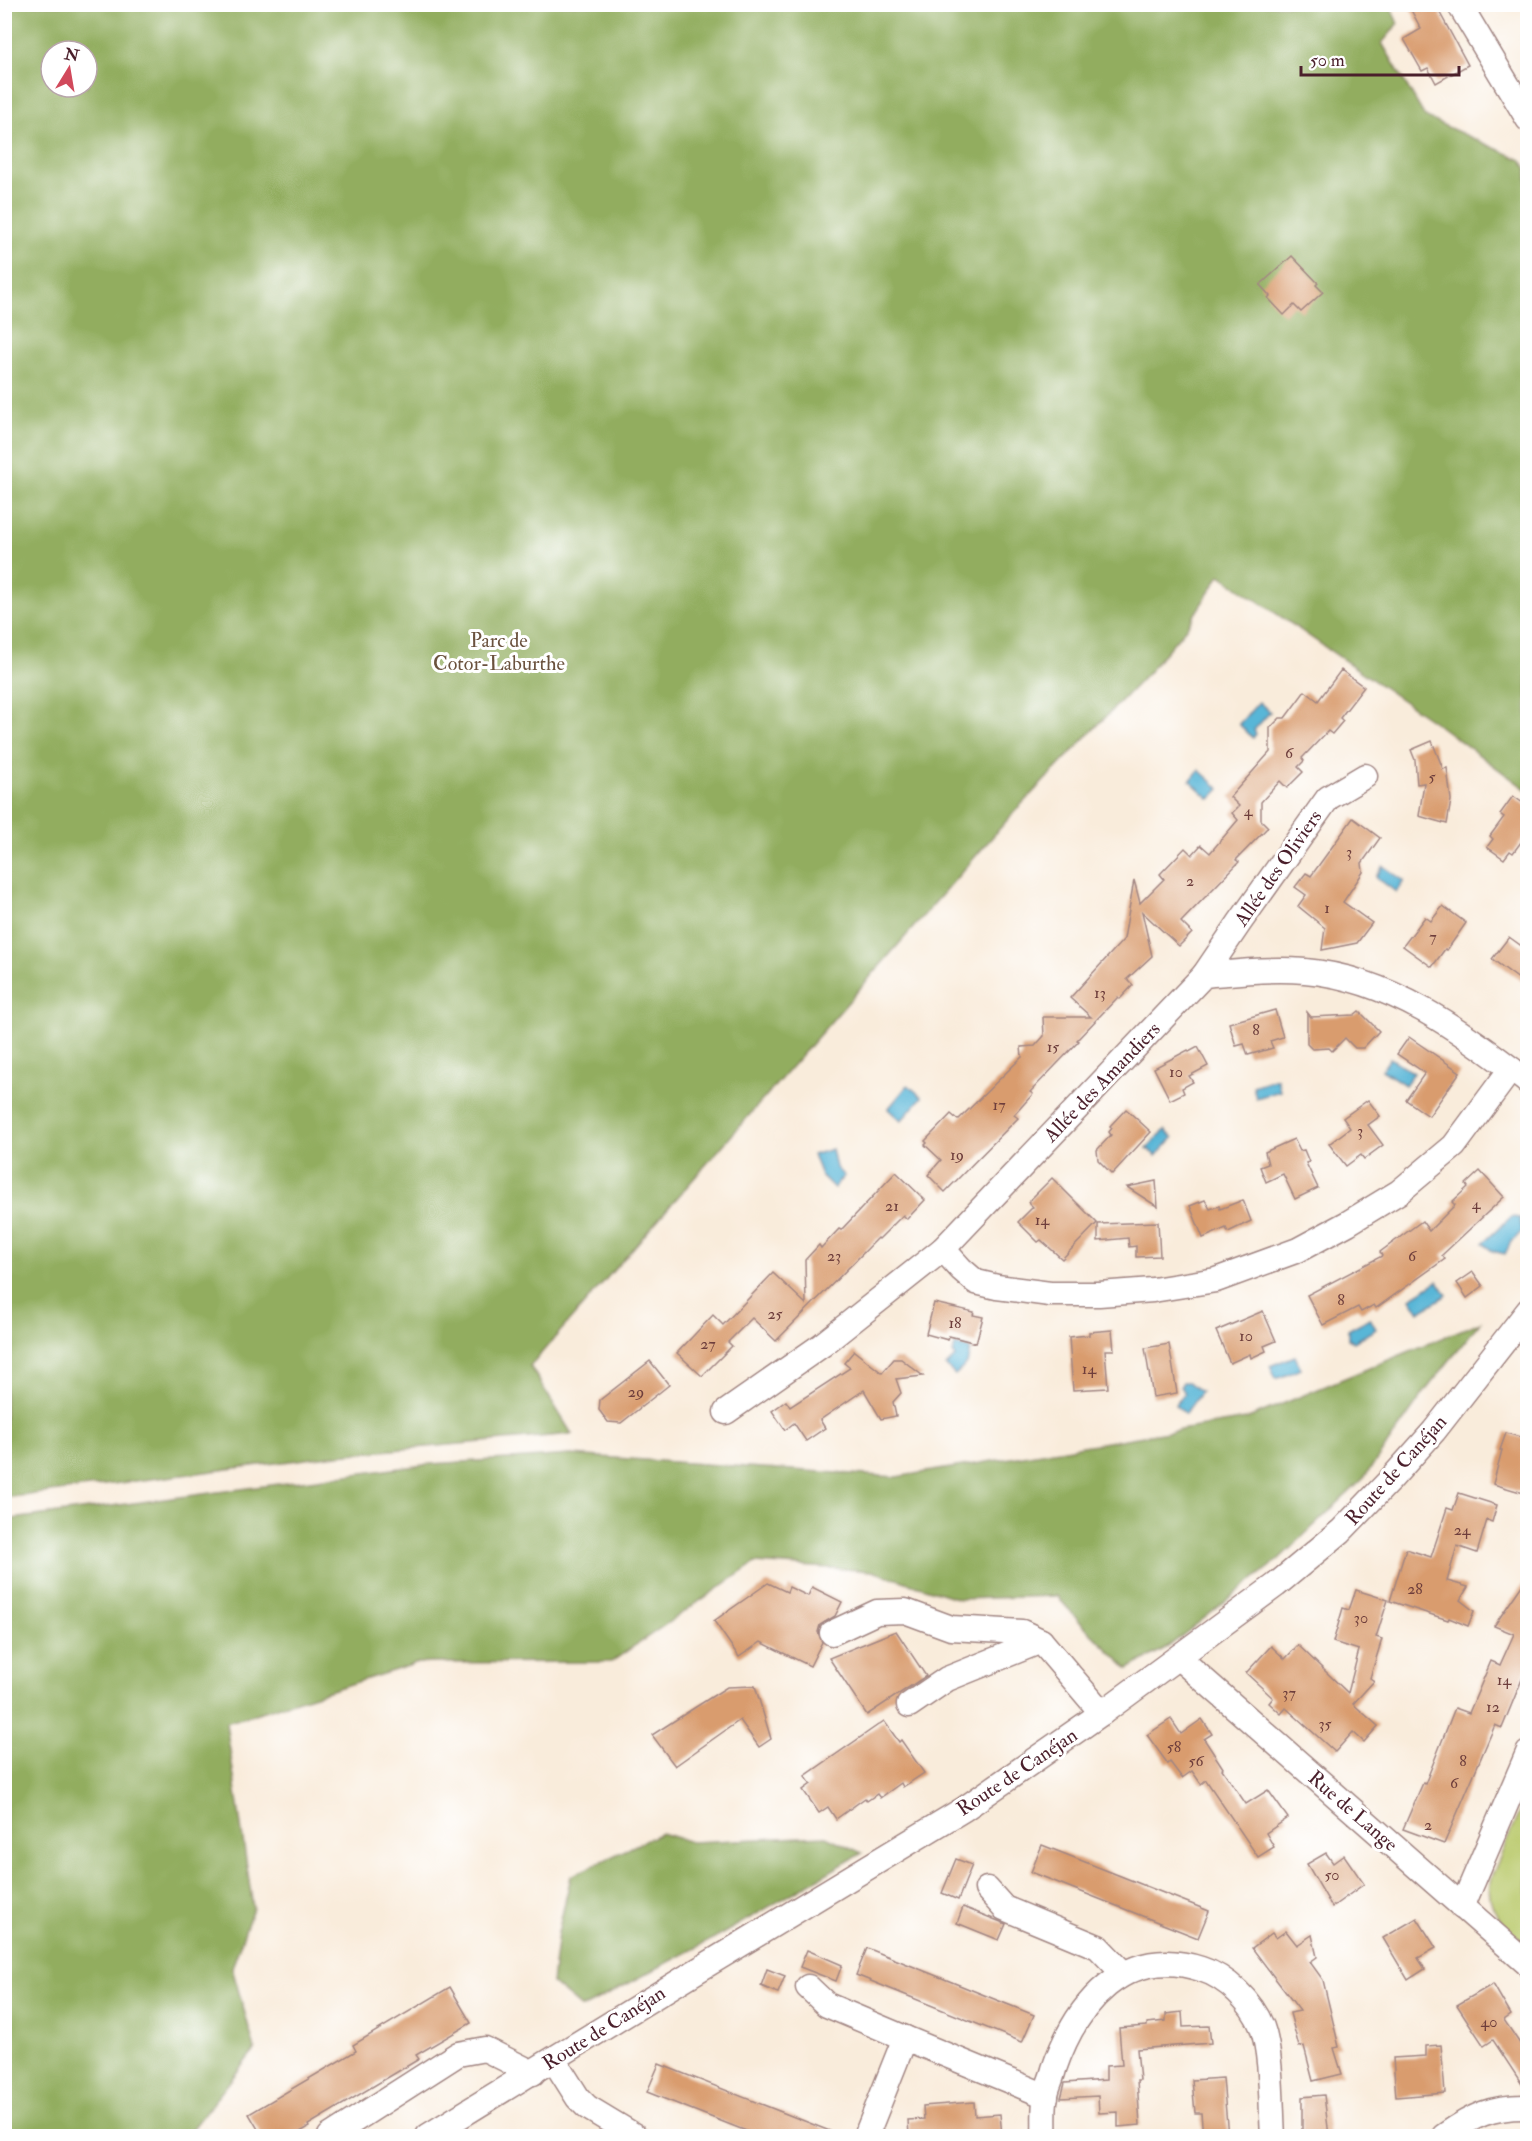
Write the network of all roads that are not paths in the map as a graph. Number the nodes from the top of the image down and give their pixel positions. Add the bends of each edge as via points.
1 (1459, 4) edge
2 (1527, 119) edge
3 (1365, 776) dead end
4 (1204, 975) junction
5 (1519, 1075) edge
6 (943, 1249) junction
7 (1527, 1311) edge
8 (726, 1412) dead end
9 (832, 1633) dead end
10 (1041, 1641) junction
11 (1179, 1658) junction
12 (909, 1706) dead end
13 (1102, 1713) junction
14 (1527, 1753) edge
15 (987, 1889) dead end
16 (1462, 1907) junction
17 (1527, 1964) edge
18 (1123, 1973) junction
19 (808, 1987) dead end
20 (905, 2038) junction
21 (554, 2060) junction
22 (533, 2073) junction
23 (1046, 2096) junction
24 (1527, 2107) edge
25 (628, 2134) edge
26 (330, 2136) edge
27 (428, 2136) edge
28 (866, 2136) edge
29 (1044, 2136) edge
30 (1273, 2136) edge
31 (1444, 2136) edge

1 - 2 street
3 - 4 street, Allée des Oliviers via 1328,798
4 - 5 street via 1304,970 1361,983 1419,1006
4 - 6 street, Allée des Amandiers
5 - 6 street via 1454,1146 1399,1192 1298,1250 1216,1280 1153,1290 1050,1294 976,1282
6 - 8 street, Allée des Amandiers via 822,1345
7 - 11 street, Route de Canéjan via 1434,1431 1341,1531
9 - 10 street via 877,1612 905,1611 951,1628 1022,1632
10 - 12 street via 947,1679
10 - 13 street
11 - 13 street, Route de Canéjan
11 - 16 street, Rue de Lange
13 - 21 street, Route de Canéjan via 964,1809
14 - 16 street
15 - 18 street via 1004,1908 1098,1947
16 - 17 street, Rue de Lange
18 - 23 street via 1098,1992 1078,2018 1062,2047
18 - 30 street via 1153,1964 1192,1966 1211,1972 1249,2004 1262,2028 1267,2052
19 - 20 street via 826,2005
20 - 23 street
20 - 28 street
21 - 22 street, Route de Canéjan
21 - 25 street via 587,2107
22 - 26 street via 485,2049 458,2054
22 - 27 street, Route de Canéjan
23 - 29 street
24 - 31 street via 1491,2109

